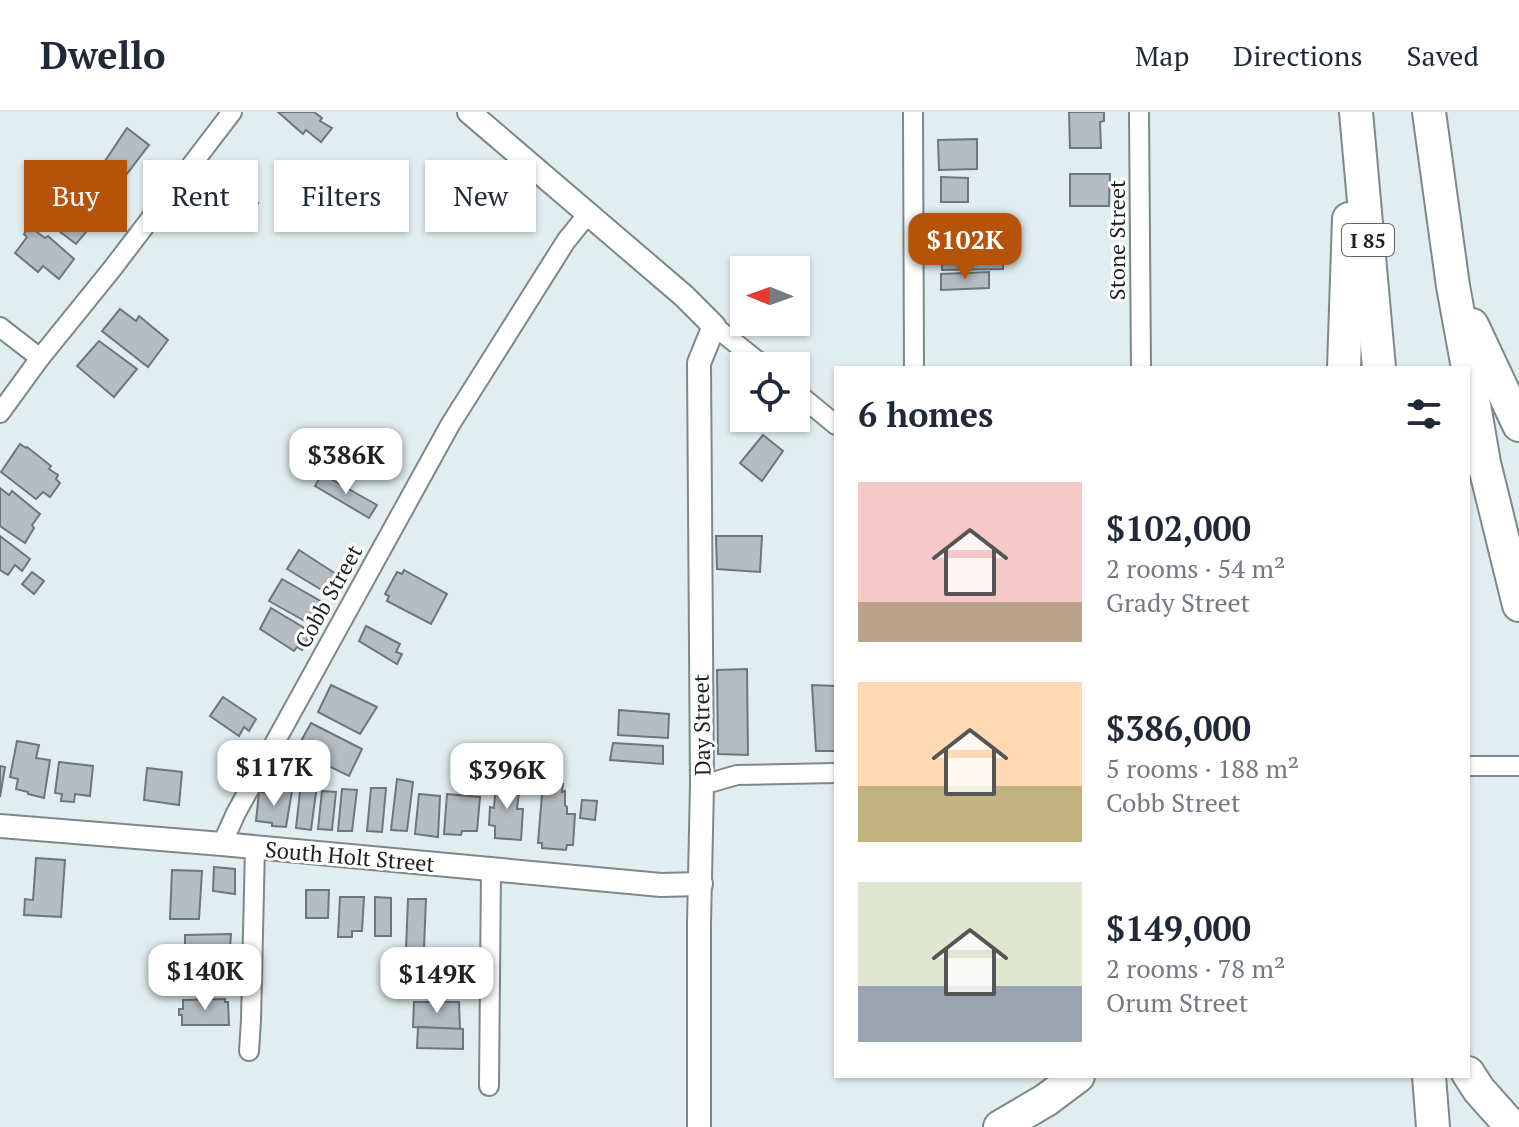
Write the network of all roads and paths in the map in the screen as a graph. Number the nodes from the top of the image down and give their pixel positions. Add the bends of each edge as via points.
1 (232, 112) edge
2 (469, 112) edge
3 (913, 112) edge
4 (1139, 112) edge
5 (1355, 112) edge
6 (1429, 112) edge
7 (587, 215) junction
8 (1453, 286) junction
9 (714, 326) junction
10 (0, 327) edge
11 (746, 352) edge
12 (40, 358) junction
13 (914, 366) edge
14 (1141, 366) edge
15 (1344, 366) edge
16 (1379, 366) edge
17 (1467, 366) edge
18 (1470, 381) edge
19 (810, 404) edge
20 (0, 413) edge
21 (834, 423) edge
22 (1519, 425) edge
23 (1519, 605) edge
24 (1470, 766) edge
25 (1519, 766) edge
26 (834, 773) edge
27 (702, 785) junction
28 (0, 826) edge
29 (222, 844) junction
30 (255, 847) junction
31 (491, 870) junction
32 (701, 884) junction
33 (249, 1051) dead end
34 (1470, 1076) edge
35 (1075, 1078) edge
36 (1429, 1078) edge
37 (489, 1086) dead end
38 (699, 1127) edge
39 (1000, 1127) edge
40 (1433, 1127) edge
41 (1512, 1127) edge

1 - 12 street
2 - 7 street
3 - 13 street
4 - 14 street, Stone Street
5 - 15 highway
5 - 16 highway, I 85
6 - 8 highway
7 - 9 street
7 - 29 street, Cobb Street via 450,425
8 - 17 highway
8 - 22 highway
9 - 11 street
9 - 27 street, Day Street via 699,363
10 - 12 street
12 - 20 street
18 - 23 highway
19 - 21 street
24 - 25 street
26 - 27 street via 737,775
27 - 32 street, Day Street
28 - 29 street, South Holt Street
29 - 30 street, South Holt Street
30 - 31 street, South Holt Street
30 - 33 street
31 - 32 street, South Holt Street
31 - 37 street
32 - 38 street, Day Street
34 - 41 highway
35 - 39 highway
36 - 40 highway

